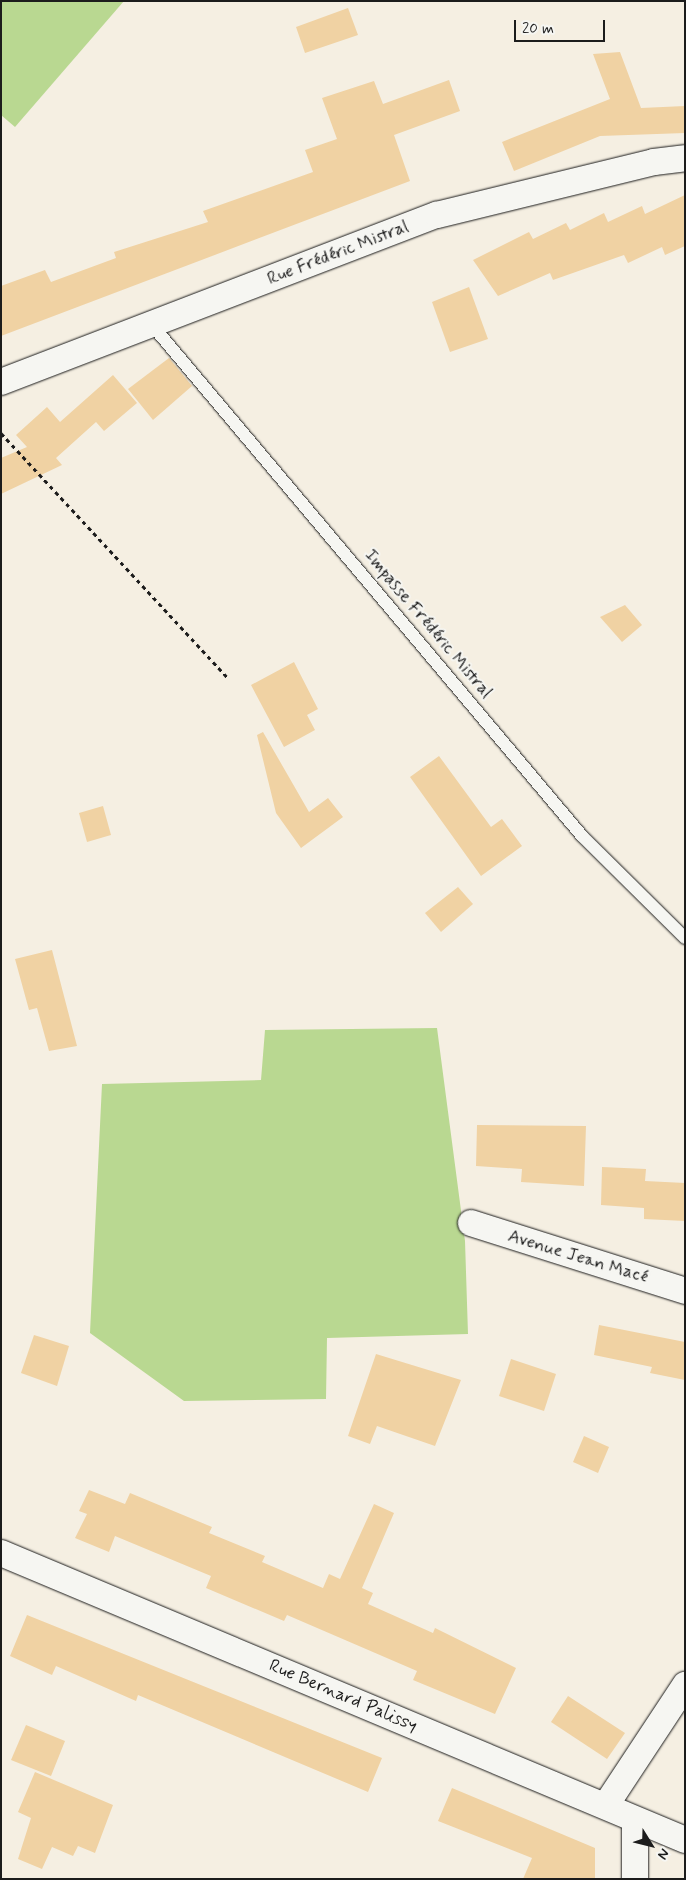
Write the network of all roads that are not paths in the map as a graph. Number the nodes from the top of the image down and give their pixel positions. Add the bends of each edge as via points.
1 (685, 158) edge
2 (152, 325) junction
3 (1, 382) edge
4 (685, 938) edge
5 (471, 1223) dead end
6 (685, 1290) edge
7 (1, 1553) edge
8 (685, 1685) edge
9 (606, 1805) junction
10 (635, 1820) junction
11 (685, 1840) edge
12 (634, 1879) edge

1 - 2 street, Rue Frédéric Mistral via 654,162 437,215
2 - 3 street, Rue Frédéric Mistral
2 - 4 lane, Impasse Frédéric Mistral via 582,836
5 - 6 street, Avenue Jean Macé
7 - 9 street, Rue Bernard Palissy
8 - 9 street
9 - 10 street, Rue Bernard Palissy
10 - 11 street, Rue Bernard Palissy
10 - 12 street

